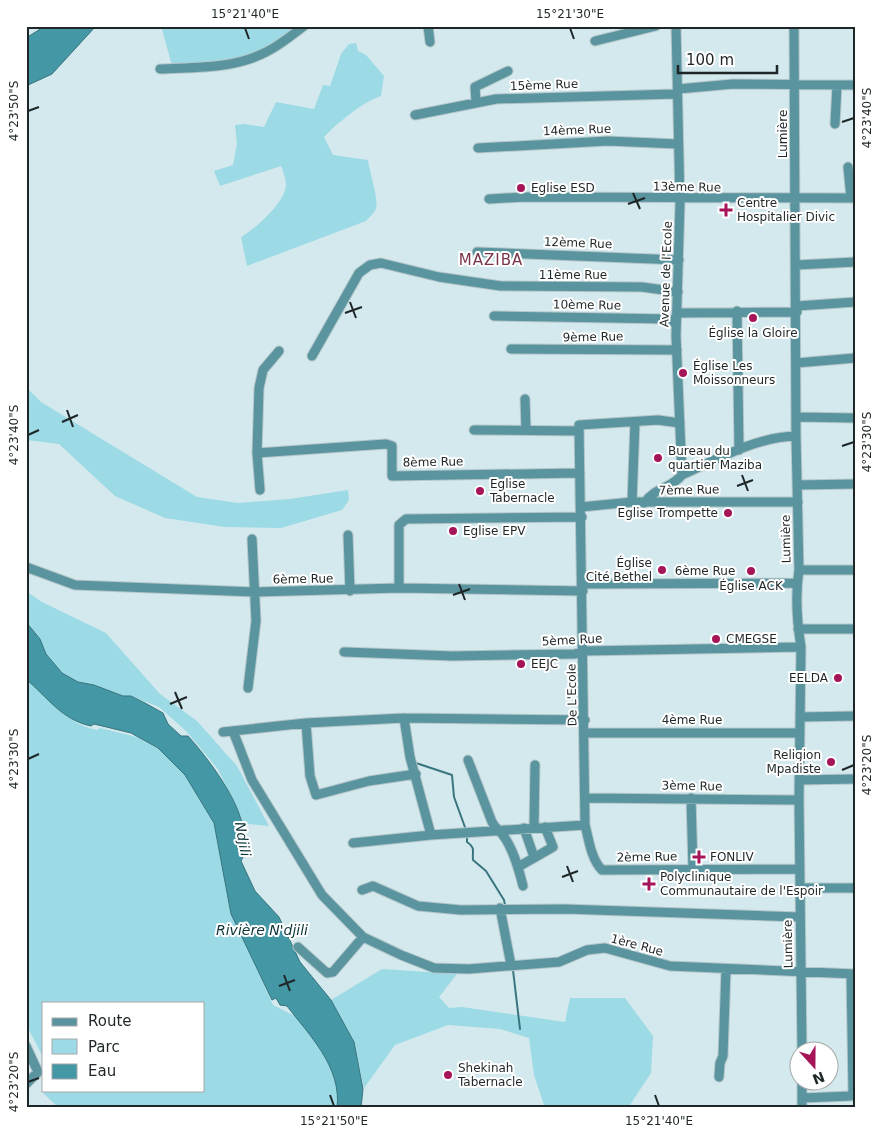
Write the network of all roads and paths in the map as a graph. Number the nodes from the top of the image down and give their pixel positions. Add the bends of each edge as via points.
1 (304, 26) edge
2 (428, 26) edge
3 (656, 26) edge
4 (676, 26) edge
5 (794, 26) edge
6 (595, 41) dead end
7 (430, 42) dead end
8 (160, 69) dead end
9 (508, 71) dead end
10 (795, 84) junction
11 (837, 84) junction
12 (855, 85) edge
13 (677, 91) junction
14 (476, 102) junction
15 (415, 116) dead end
16 (835, 124) dead end
17 (678, 144) junction
18 (478, 148) dead end
19 (848, 167) dead end
20 (853, 198) edge
21 (680, 199) junction
22 (796, 199) junction
23 (489, 200) dead end
24 (477, 252) dead end
25 (679, 260) junction
26 (855, 262) edge
27 (796, 265) junction
28 (678, 292) junction
29 (855, 302) edge
30 (797, 309) junction
31 (737, 311) junction
32 (677, 313) junction
33 (494, 316) dead end
34 (676, 325) junction
35 (510, 349) dead end
36 (677, 350) junction
37 (279, 351) dead end
38 (312, 356) dead end
39 (855, 358) edge
40 (796, 363) junction
41 (525, 400) dead end
42 (796, 418) junction
43 (855, 418) edge
44 (635, 422) junction
45 (680, 423) junction
46 (579, 428) junction
47 (474, 430) dead end
48 (526, 430) junction
49 (796, 436) junction
50 (739, 450) junction
51 (257, 453) junction
52 (580, 473) junction
53 (682, 475) junction
54 (855, 484) edge
55 (798, 485) junction
56 (260, 490) dead end
57 (632, 502) junction
58 (798, 502) junction
59 (644, 503) junction
60 (581, 507) junction
61 (582, 517) junction
62 (348, 535) dead end
63 (252, 539) dead end
64 (26, 567) edge
65 (799, 570) junction
66 (855, 570) edge
67 (797, 583) junction
68 (583, 587) junction
69 (399, 588) junction
70 (350, 591) junction
71 (255, 592) junction
72 (855, 629) edge
73 (798, 630) junction
74 (801, 647) junction
75 (584, 651) junction
76 (344, 652) dead end
77 (248, 688) dead end
78 (855, 716) edge
79 (800, 717) junction
80 (404, 718) junction
81 (585, 720) junction
82 (306, 723) junction
83 (585, 733) junction
84 (800, 733) junction
85 (468, 760) dead end
86 (535, 764) dead end
87 (416, 774) junction
88 (855, 779) edge
89 (800, 780) junction
90 (585, 798) junction
91 (691, 798) junction
92 (799, 800) junction
93 (585, 825) junction
94 (534, 827) junction
95 (545, 827) junction
96 (524, 828) junction
97 (496, 830) junction
98 (431, 835) junction
99 (353, 843) dead end
100 (534, 857) junction
101 (518, 867) junction
102 (693, 869) junction
103 (800, 869) junction
104 (602, 870) joint
105 (523, 886) dead end
106 (799, 888) junction
107 (855, 888) edge
108 (362, 890) dead end
109 (504, 908) junction
110 (800, 917) junction
111 (362, 937) junction
112 (298, 947) dead end
113 (513, 965) junction
114 (726, 969) junction
115 (801, 973) junction
116 (853, 974) edge
117 (802, 1042) edge
118 (26, 1046) edge
119 (720, 1077) dead end
120 (26, 1084) edge
121 (802, 1092) edge
122 (802, 1098) junction
123 (802, 1108) edge

1 - 8 street via 266,52 243,61
2 - 7 street
3 - 6 street
4 - 13 street, Avenue de l'Ecole
5 - 10 street, Lumière
9 - 14 street via 476,87
10 - 11 street, 15ème Rue
10 - 13 street, 15ème Rue via 733,84
10 - 22 street, Lumière
11 - 12 street, 15ème Rue
11 - 16 street
13 - 14 street, 15ème Rue
13 - 17 street, Avenue de l'Ecole
14 - 15 street, 15ème Rue
17 - 18 street, 14ème Rue via 608,141
17 - 21 street, Avenue de l'Ecole
19 - 20 street
20 - 22 street, 13ème Rue
21 - 22 street, 13ème Rue
21 - 23 street, 13ème Rue via 524,197
21 - 25 street, Avenue de l'Ecole
22 - 27 street, Lumière
24 - 25 street, 12ème Rue
25 - 28 street, Avenue de l'Ecole
26 - 27 street
27 - 30 street, Lumière
28 - 32 street, Avenue de l'Ecole
28 - 38 street, 11ème Rue via 642,287 501,286 439,277 381,263 370,265 360,273
29 - 30 street
30 - 31 street
30 - 40 street, Lumière
31 - 32 street
31 - 50 street
32 - 34 street, Avenue de l'Ecole
33 - 34 street, 10ème Rue via 669,319
34 - 36 street, Avenue de l'Ecole
35 - 36 street, 9ème Rue
36 - 45 street, Avenue de l'Ecole
37 - 51 street via 263,370 259,388
39 - 40 street
40 - 42 street, Lumière
41 - 48 street
42 - 43 street
42 - 49 street, Lumière
44 - 45 street via 658,420
44 - 46 street
44 - 57 street
45 - 53 street, Avenue de l'Ecole
46 - 48 street
46 - 52 street, De L'Ecole
47 - 48 street
49 - 50 street via 765,440
49 - 55 street, Lumière
50 - 53 street
51 - 52 street, 8ème Rue via 386,444 392,446 392,476
51 - 56 street
52 - 60 street, De L'Ecole
53 - 59 street via 676,482 656,490
54 - 55 street
55 - 58 street, Lumière
57 - 59 street, 7ème Rue
57 - 60 street, 7ème Rue
58 - 59 street, 7ème Rue
58 - 65 street, Lumière
60 - 61 street, De L'Ecole
61 - 68 street, De L'Ecole
61 - 69 street via 406,519 399,528
62 - 70 street
63 - 71 street
64 - 71 street, 6ème Rue via 75,585
65 - 66 street
65 - 67 street, Lumière
67 - 68 street, 6ème Rue
67 - 73 street, Lumière
68 - 69 street, 6ème Rue
68 - 75 street, De L'Ecole
69 - 70 street, 6ème Rue
70 - 71 street, 6ème Rue
71 - 77 street via 256,621
72 - 73 street
73 - 74 street, Lumière
74 - 75 street, 5ème Rue
74 - 79 street, Lumière
75 - 76 street, 5ème Rue via 575,654 452,656
75 - 81 street, De L'Ecole
78 - 79 street
79 - 84 street, Lumière
80 - 81 street
80 - 82 street
80 - 87 street
81 - 83 street, De L'Ecole
82 - 87 street via 310,776 316,795 360,783
82 - 111 street via 228,731 252,780 322,894
83 - 84 street, 4ème Rue
83 - 90 street, De L'Ecole
84 - 89 street, Lumière
85 - 97 street
86 - 94 street
87 - 98 street
88 - 89 street
89 - 92 street, Lumière
90 - 91 street, 3ème Rue
90 - 93 street, De L'Ecole
91 - 92 street, 3ème Rue
91 - 102 street, 2ème Rue
92 - 103 street, Lumière
93 - 95 street
93 - 104 street, De L'Ecole via 594,858
94 - 95 street
94 - 96 street
95 - 100 street via 553,845
96 - 97 street
96 - 100 street
97 - 98 street
97 - 101 street via 502,834
98 - 99 street
100 - 101 street
101 - 105 street
102 - 103 street, 2ème Rue
102 - 104 street, 2ème Rue
103 - 106 street, Lumière
106 - 107 street
106 - 110 street, Lumière
108 - 109 street via 373,886 418,906 461,910
109 - 110 street
109 - 113 street
110 - 115 street, Lumière
111 - 112 street via 333,972 327,973
111 - 113 street, 1ère Rue via 434,968
113 - 114 street, 1ère Rue via 559,962 596,948 616,950 670,966
114 - 115 street, 1ère Rue
114 - 119 street
115 - 116 street, 1ère Rue
115 - 117 street, Lumière
116 - 122 street via 851,1096
118 - 120 street via 38,1074
121 - 122 street
122 - 123 street

